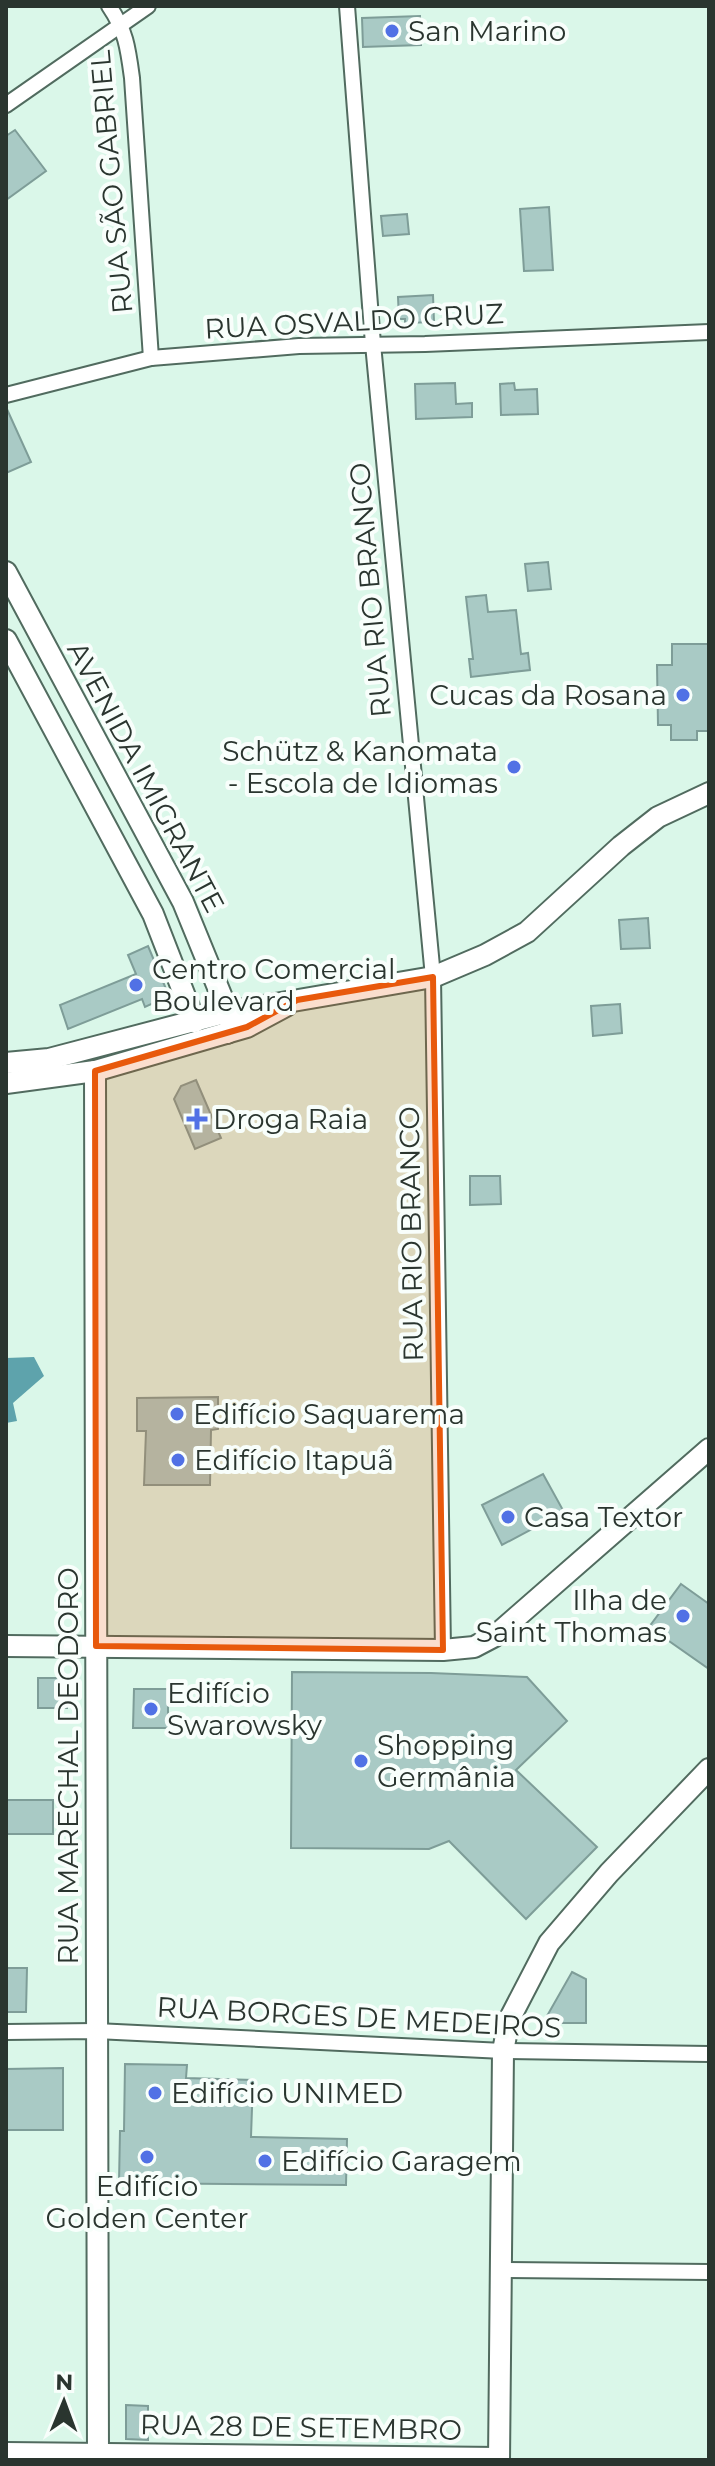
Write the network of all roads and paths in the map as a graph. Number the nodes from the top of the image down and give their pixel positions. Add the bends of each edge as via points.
1 (109, 6) edge
2 (148, 6) edge
3 (347, 6) edge
4 (122, 25) junction
5 (6, 105) edge
6 (709, 332) edge
7 (373, 344) junction
8 (151, 358) junction
9 (6, 395) edge
10 (6, 572) edge
11 (6, 640) edge
12 (709, 793) edge
13 (433, 977) junction
14 (195, 1022) junction
15 (227, 1022) junction
16 (6, 1063) edge
17 (95, 1071) junction
18 (6, 1083) edge
19 (709, 1449) edge
20 (6, 1646) edge
21 (96, 1646) junction
22 (443, 1650) junction
23 (709, 1769) edge
24 (96, 2031) junction
25 (6, 2032) edge
26 (503, 2051) junction
27 (709, 2054) edge
28 (500, 2270) junction
29 (709, 2272) edge
30 (6, 2453) edge
31 (98, 2456) edge
32 (499, 2459) edge

1 - 4 street, RUA SÃO GABRIEL
2 - 4 street
3 - 7 street, RUA RIO BRANCO
4 - 5 street
4 - 8 street, RUA SÃO GABRIEL via 132,78
6 - 7 street, RUA OSVALDO CRUZ
7 - 8 street, RUA OSVALDO CRUZ
7 - 13 street, RUA RIO BRANCO
8 - 9 street, RUA OSVALDO CRUZ
10 - 15 street, AVENIDA IMIGRANTE via 183,902
11 - 14 street, AVENIDA IMIGRANTE via 153,914
12 - 13 street via 658,817 527,932
13 - 15 street via 297,1000
13 - 22 street, RUA RIO BRANCO
14 - 15 street
14 - 16 street via 49,1059
15 - 17 street
17 - 18 street
17 - 21 street, RUA MARECHAL DEODORO
19 - 22 street via 495,1636 474,1647
20 - 21 street
21 - 22 street
21 - 24 street, RUA MARECHAL DEODORO
23 - 26 street via 549,1943 509,2020
24 - 25 street, RUA BORGES DE MEDEIROS
24 - 26 street, RUA BORGES DE MEDEIROS
24 - 31 street, RUA MARECHAL DEODORO
26 - 27 street, RUA BORGES DE MEDEIROS
26 - 28 street
28 - 29 street
28 - 32 street
30 - 31 street, RUA 28 DE SETEMBRO
31 - 32 street, RUA 28 DE SETEMBRO

